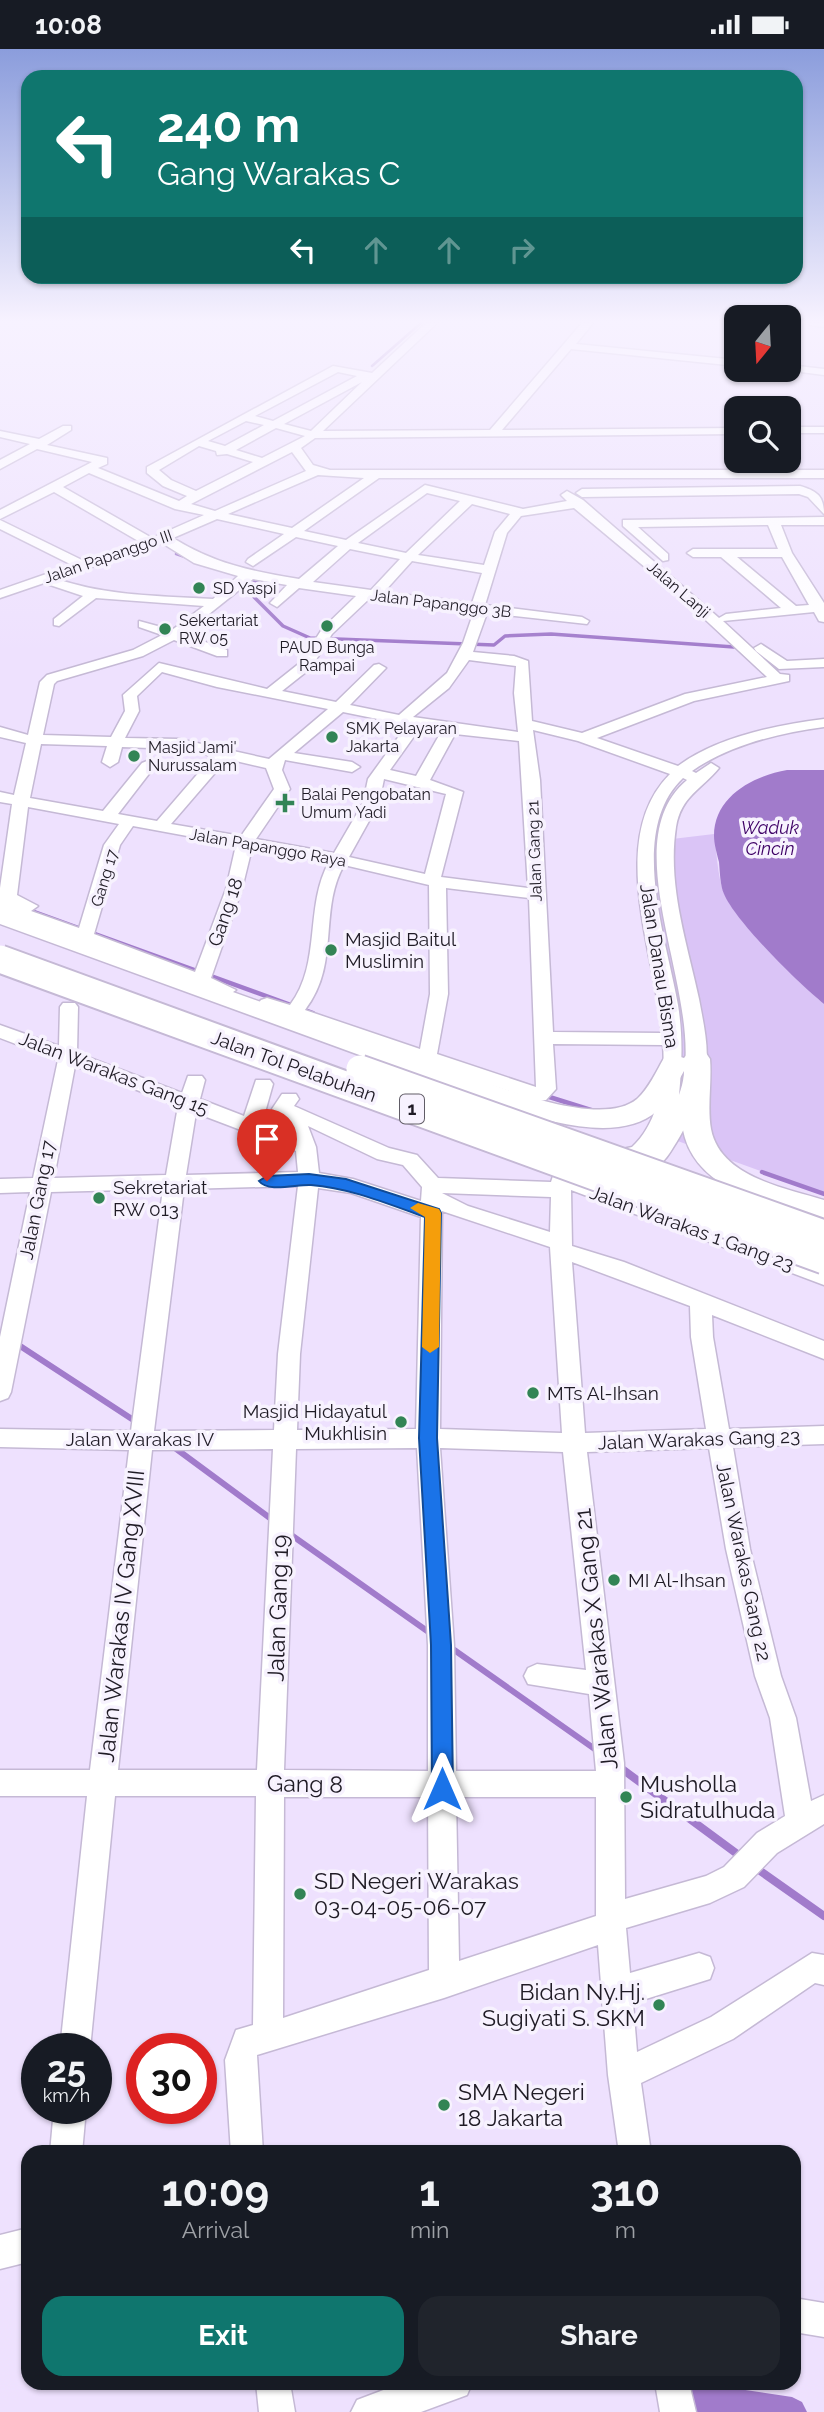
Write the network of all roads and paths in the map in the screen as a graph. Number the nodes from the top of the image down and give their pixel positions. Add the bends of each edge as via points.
1 (59, 433) edge
2 (214, 433) edge
3 (260, 433) edge
4 (443, 433) edge
5 (0, 434) edge
6 (309, 434) joint
7 (198, 442) junction
8 (40, 445) junction
9 (295, 448) junction
10 (225, 451) junction
11 (209, 457) dead end
12 (261, 461) junction
13 (0, 465) edge
14 (91, 469) junction
15 (314, 472) junction
16 (824, 474) edge
17 (375, 475) junction
18 (540, 476) junction
19 (824, 483) edge
20 (55, 487) junction
21 (824, 492) edge
22 (197, 496) junction
23 (580, 498) junction
24 (469, 500) junction
25 (179, 506) junction
26 (624, 508) junction
27 (824, 510) edge
28 (517, 513) junction
29 (0, 515) edge
30 (215, 517) junction
31 (773, 521) junction
32 (824, 521) edge
33 (0, 524) edge
34 (295, 533) junction
35 (156, 540) junction
36 (347, 545) junction
37 (693, 553) dead end
38 (724, 553) junction
39 (786, 553) junction
40 (410, 558) junction
41 (82, 565) junction
42 (491, 570) junction
43 (249, 573) junction
44 (0, 576) edge
45 (45, 579) junction
46 (298, 584) junction
47 (21, 587) junction
48 (94, 593) junction
49 (0, 594) edge
50 (370, 595) junction
51 (131, 599) junction
52 (216, 603) junction
53 (276, 604) dead end
54 (479, 608) junction
55 (791, 608) junction
56 (822, 611) edge
57 (116, 613) dead end
58 (726, 618) junction
59 (582, 621) dead end
60 (59, 622) dead end
61 (144, 624) dead end
62 (172, 636) junction
63 (469, 648) junction
64 (141, 651) junction
65 (222, 653) dead end
66 (112, 662) junction
67 (824, 663) edge
68 (379, 668) dead end
69 (33, 670) dead end
70 (154, 670) junction
71 (56, 675) junction
72 (824, 675) edge
73 (776, 678) junction
74 (272, 692) junction
75 (341, 706) junction
76 (409, 722) junction
77 (824, 723) edge
78 (450, 729) junction
79 (525, 731) junction
80 (0, 732) edge
81 (583, 738) junction
82 (35, 740) junction
83 (115, 743) junction
84 (223, 754) junction
85 (277, 760) junction
86 (110, 762) dead end
87 (147, 766) dead end
88 (352, 767) dead end
89 (380, 773) junction
90 (689, 775) junction
91 (421, 782) junction
92 (0, 797) edge
93 (21, 801) junction
94 (106, 818) junction
95 (128, 822) junction
96 (159, 828) junction
97 (245, 843) junction
98 (338, 859) junction
99 (435, 881) junction
100 (536, 894) junction
101 (0, 905) edge
102 (22, 912) edge
103 (86, 932) junction
104 (0, 940) edge
105 (0, 959) edge
106 (202, 976) junction
107 (69, 1007) dead end
108 (297, 1010) junction
109 (693, 1020) junction
110 (0, 1031) edge
111 (544, 1038) junction
112 (679, 1045) junction
113 (427, 1055) junction
114 (68, 1056) junction
115 (195, 1080) dead end
116 (263, 1084) dead end
117 (188, 1100) junction
118 (251, 1125) junction
119 (306, 1147) junction
120 (309, 1179) junction
121 (563, 1179) junction
122 (176, 1183) junction
123 (0, 1186) edge
124 (39, 1186) junction
125 (432, 1199) junction
126 (824, 1211) edge
127 (824, 1234) edge
128 (561, 1246) junction
129 (824, 1260) edge
130 (824, 1277) edge
131 (701, 1302) junction
132 (824, 1350) edge
133 (0, 1392) edge
134 (144, 1435) junction
135 (824, 1435) edge
136 (0, 1438) edge
137 (428, 1438) junction
138 (285, 1439) junction
139 (718, 1440) junction
140 (574, 1443) junction
141 (537, 1676) dead end
142 (599, 1683) junction
143 (610, 1774) junction
144 (0, 1783) edge
145 (103, 1783) junction
146 (270, 1783) junction
147 (442, 1786) junction
148 (812, 1814) edge
149 (611, 1922) junction
150 (699, 1968) dead end
151 (824, 1970) edge
152 (444, 1983) junction
153 (618, 1992) junction
154 (77, 2033) edge
155 (268, 2038) junction
156 (624, 2075) junction
157 (69, 2124) edge
158 (67, 2145) edge
159 (246, 2145) edge
160 (634, 2145) edge
161 (21, 2247) edge
162 (0, 2252) edge
163 (801, 2316) edge
164 (824, 2320) edge
165 (274, 2390) edge
166 (434, 2390) edge
167 (673, 2390) edge
168 (276, 2412) edge
169 (369, 2412) edge
170 (678, 2412) edge

1 - 8 street
2 - 7 street
3 - 10 street
4 - 6 street
5 - 8 street
6 - 9 street
7 - 10 street
7 - 22 street via 151,470
8 - 13 street
8 - 14 street via 103,461
9 - 12 street
9 - 15 street
10 - 11 street
10 - 12 street
12 - 22 street
14 - 20 street
14 - 25 street
15 - 17 street
15 - 30 street, Jalan Papanggo III
16 - 18 street
17 - 18 street
17 - 34 street
18 - 23 street, Jalan Lanji
19 - 21 street
20 - 29 street
20 - 35 street, Jalan Papanggo 3B
22 - 25 street
23 - 26 street
23 - 28 street
23 - 73 street, Jalan Lanji
24 - 28 street
24 - 36 street via 423,490
24 - 40 street via 436,527
25 - 30 street
26 - 27 street via 807,491
26 - 31 street
26 - 58 street
28 - 42 street via 501,532
30 - 34 street
30 - 35 street, Jalan Papanggo III
31 - 32 street
31 - 39 street
33 - 41 street
34 - 36 street
34 - 43 street
35 - 41 street, Jalan Papanggo III
35 - 43 street, Jalan Papanggo 3B via 199,560
36 - 40 street
36 - 46 street
37 - 38 street
38 - 39 street
38 - 55 street
39 - 56 street
40 - 42 street
40 - 50 street
41 - 45 street, Jalan Papanggo III
42 - 54 street
43 - 46 street, Jalan Papanggo 3B
43 - 52 street
44 - 47 street
45 - 47 street, Jalan Papanggo III
45 - 48 street
46 - 50 street, Jalan Papanggo 3B
46 - 53 street
47 - 49 street, Jalan Papanggo III
48 - 51 street
48 - 60 street
50 - 54 street, Jalan Papanggo 3B
50 - 74 street via 323,639 306,665
51 - 52 street
51 - 57 street
52 - 62 street
54 - 59 street, Jalan Papanggo 3B
54 - 63 street
55 - 56 street
55 - 58 street
58 - 67 street via 781,665
61 - 62 street
62 - 64 street
62 - 65 street
63 - 76 street via 436,692 412,708
63 - 79 street, Jalan Gang 21 via 521,661
64 - 66 street
64 - 70 street via 161,661
66 - 70 street
66 - 71 street
68 - 75 street
69 - 71 street
70 - 74 street
70 - 83 street via 130,695 132,711
71 - 82 street via 47,682
72 - 73 street
73 - 81 street via 690,697
74 - 75 street
75 - 76 street
75 - 85 street
76 - 78 street
76 - 89 street
77 - 90 street, Jalan Danau Bisma via 763,736
78 - 79 street
78 - 91 street
79 - 81 street
79 - 100 street, Jalan Gang 21 via 532,781
80 - 82 street
81 - 90 street
82 - 83 street
82 - 93 street
83 - 84 street via 179,744
83 - 86 street
84 - 85 street
84 - 96 street
85 - 88 street
85 - 97 street, Gang 18 via 282,789
87 - 94 street
89 - 91 street
89 - 98 street via 370,803
90 - 109 street, Jalan Danau Bisma via 672,811 665,867
90 - 112 street, Jalan Danau Bisma via 670,782 654,808 645,866 650,912
91 - 99 street via 455,792
92 - 93 street, Jalan Papanggo Raya
93 - 94 street, Jalan Papanggo Raya
93 - 102 street via 8,898
94 - 95 street, Jalan Papanggo Raya
95 - 96 street, Jalan Papanggo Raya
95 - 103 street, Gang 17 via 112,845
96 - 97 street, Jalan Papanggo Raya
97 - 98 street, Jalan Papanggo Raya
97 - 106 street, Gang 18
98 - 99 street, Jalan Papanggo Raya
98 - 108 street via 324,893 316,975
99 - 100 street, Jalan Papanggo Raya
99 - 113 street via 438,995
100 - 111 street, Jalan Gang 21
101 - 102 street
102 - 103 street
102 - 112 highway via 278,1019 567,1114 600,1118 640,1111 656,1096
103 - 106 street
104 - 127 highway, Jalan Tol Pelabuhan / 1, bridge
105 - 129 highway, Jalan Tol Pelabuhan / 1, bridge
106 - 108 street
107 - 114 street, Jalan Gang 17
108 - 113 street
109 - 112 street, Jalan Danau Bisma
109 - 112 street
110 - 114 street, Jalan Warakas Gang 15
111 - 112 street
111 - 113 street, Jalan Gang 21 via 542,1093
112 - 121 street, Jalan Danau Bisma via 693,1083 663,1153 638,1167
112 - 126 highway via 699,1094 696,1126 708,1156 733,1177
114 - 117 street, Jalan Warakas Gang 15
114 - 124 street, Jalan Gang 17
115 - 117 street, Jalan Warakas IV Gang XVIII
116 - 118 street
117 - 118 street, Jalan Warakas Gang 15
117 - 122 street, Jalan Warakas IV Gang XVIII
118 - 119 street, Jalan Warakas Gang 15
119 - 120 street, Jalan Gang 19
119 - 125 street via 299,1128 285,1118 286,1105 384,1154 410,1160
120 - 122 street
120 - 125 street
120 - 138 street, Jalan Gang 19 via 289,1354
121 - 125 street
121 - 128 street, Jalan Warakas X Gang 21
121 - 130 street, Jalan Warakas 1 Gang 23
122 - 124 street
122 - 134 street, Jalan Warakas IV Gang XVIII
123 - 124 street
124 - 133 street, Jalan Gang 17
125 - 128 street
125 - 137 street
128 - 131 street
128 - 140 street, Jalan Warakas X Gang 21
131 - 132 street
131 - 139 street, Jalan Warakas Gang 22
134 - 136 street, Jalan Warakas IV
134 - 138 street, Jalan Warakas IV via 177,1440
134 - 145 street, Jalan Warakas IV Gang XVIII
135 - 139 street, Jalan Warakas Gang 23
137 - 138 street, Jalan Warakas IV
137 - 140 street, Jalan Warakas IV
137 - 147 street via 440,1633
138 - 146 street, Jalan Gang 19
139 - 140 street, Jalan Warakas Gang 23
139 - 148 street, Jalan Warakas Gang 22 via 761,1646
140 - 142 street, Jalan Warakas X Gang 21
141 - 142 street
142 - 143 street, Jalan Warakas X Gang 21
143 - 147 street, Gang 8
143 - 149 street, Jalan Warakas X Gang 21
144 - 145 street, Gang 8
145 - 146 street, Gang 8
145 - 154 street, Jalan Warakas IV Gang XVIII
146 - 147 street, Gang 8
146 - 155 street, Jalan Gang 19
147 - 152 street
148 - 149 street via 767,1843 734,1877
149 - 152 street
149 - 153 street, Jalan Warakas X Gang 21
150 - 153 street
151 - 156 street via 812,1968 722,2028
152 - 155 street
153 - 156 street, Jalan Warakas X Gang 21
155 - 159 street via 247,2041 240,2060
156 - 160 street, Jalan Warakas X Gang 21
157 - 158 street
161 - 162 street
163 - 164 street
165 - 168 street
166 - 169 street
167 - 170 street

